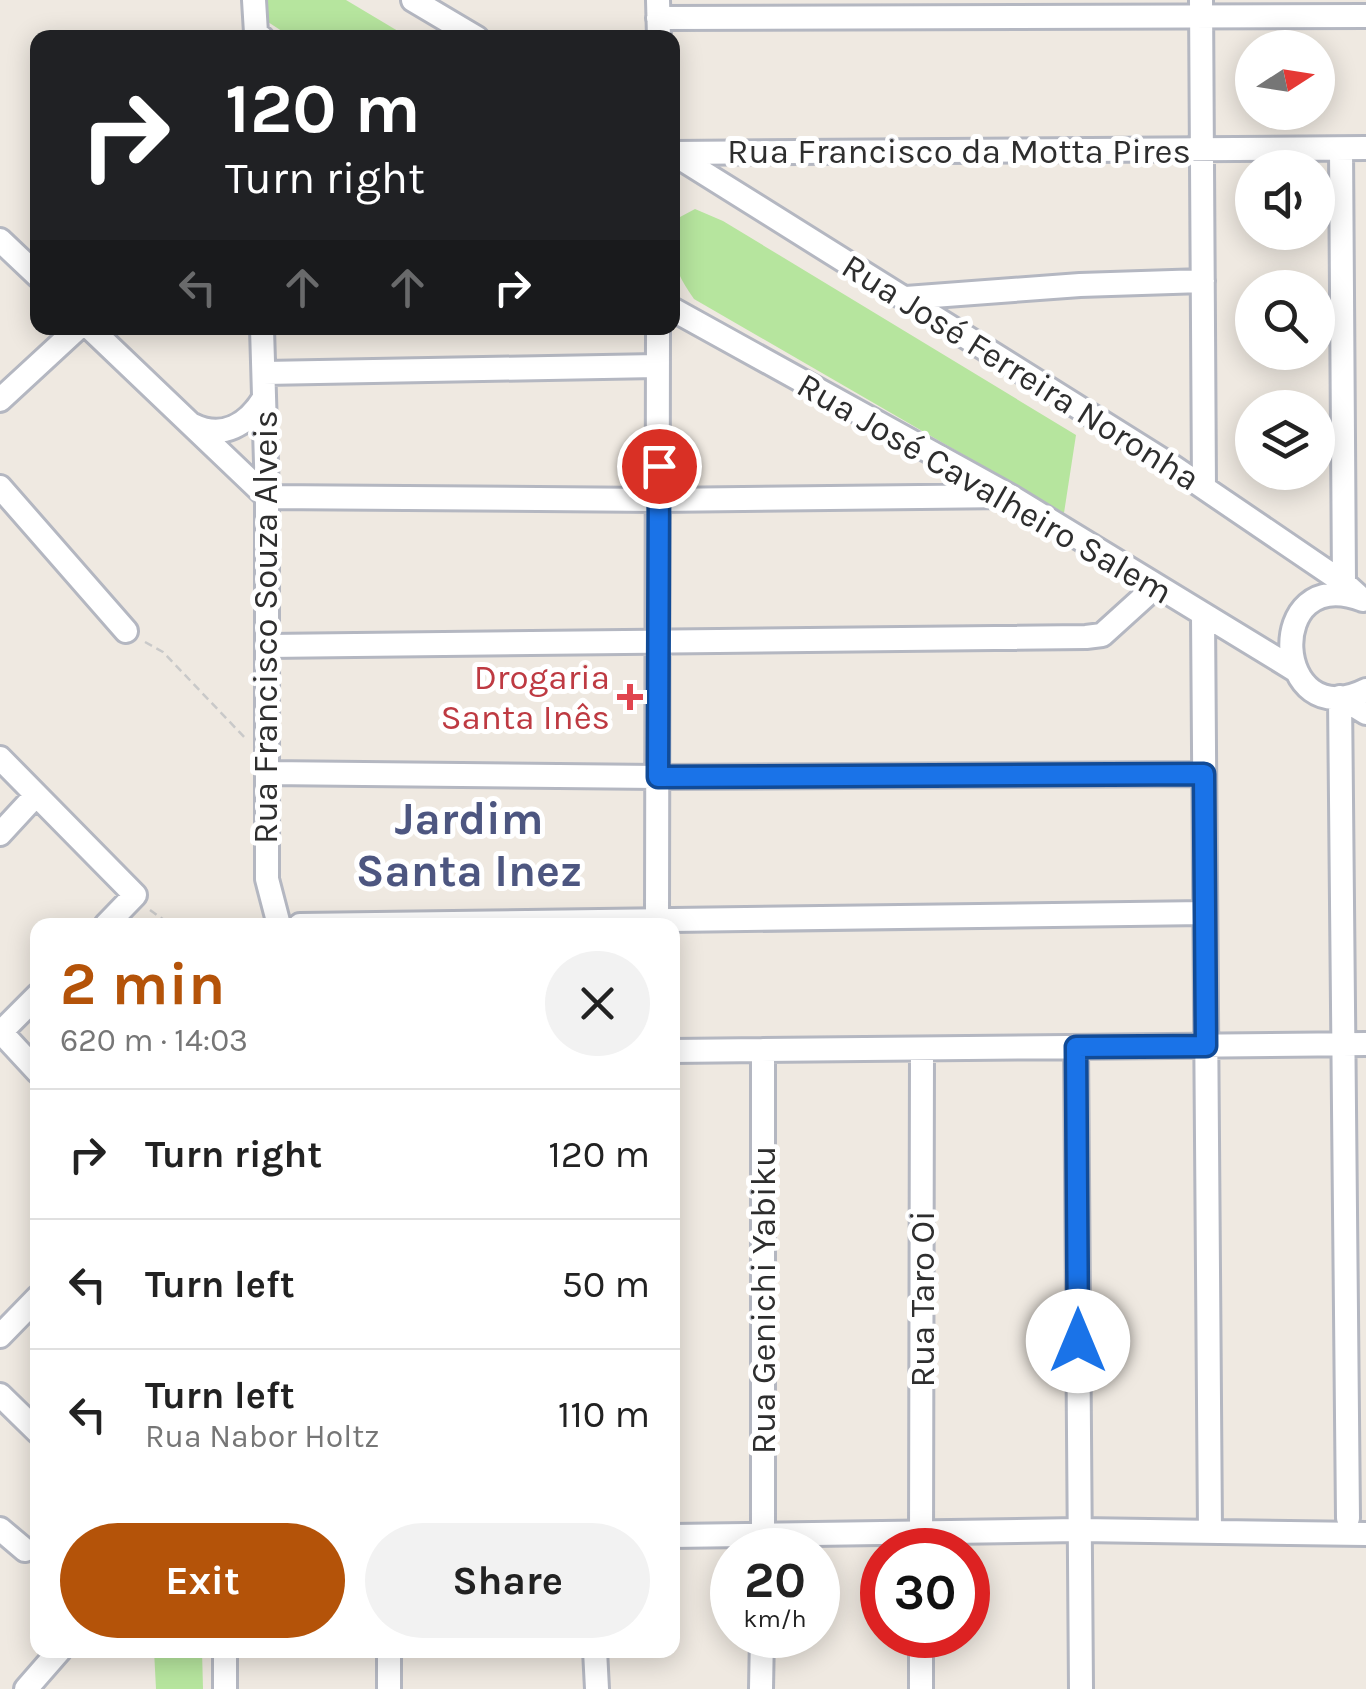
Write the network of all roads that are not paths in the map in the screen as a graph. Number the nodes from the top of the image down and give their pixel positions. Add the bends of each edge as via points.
1 (254, 0) edge
2 (413, 0) edge
3 (1201, 8) edge
4 (1366, 16) edge
5 (658, 19) edge
6 (258, 30) edge
7 (463, 30) edge
8 (1341, 148) junction
9 (1366, 148) edge
10 (1202, 149) junction
11 (680, 153) edge
12 (680, 158) edge
13 (0, 240) edge
14 (30, 268) edge
15 (1203, 280) junction
16 (906, 298) junction
17 (680, 313) edge
18 (70, 335) edge
19 (97, 335) edge
20 (262, 335) edge
21 (658, 335) edge
22 (657, 366) junction
23 (264, 373) junction
24 (264, 398) junction
25 (0, 400) edge
26 (190, 424) junction
27 (0, 486) edge
28 (1204, 486) junction
29 (1010, 496) junction
30 (267, 497) junction
31 (659, 500) junction
32 (1344, 584) junction
33 (1155, 586) junction
34 (1364, 600) edge
35 (1203, 616) junction
36 (126, 631) road end
37 (659, 642) junction
38 (267, 646) junction
39 (1295, 670) junction
40 (1366, 690) edge
41 (1340, 697) junction
42 (1366, 714) edge
43 (0, 758) edge
44 (266, 765) junction
45 (1204, 774) junction
46 (658, 777) junction
47 (36, 795) junction
48 (0, 834) edge
49 (1205, 912) junction
50 (113, 918) edge
51 (276, 918) edge
52 (657, 918) edge
53 (680, 922) edge
54 (30, 1006) edge
55 (4, 1043) edge
56 (1355, 1045) edge
57 (1206, 1046) junction
58 (1076, 1047) junction
59 (922, 1048) junction
60 (764, 1050) junction
61 (680, 1051) edge
62 (30, 1065) edge
63 (30, 1305) edge
64 (0, 1336) edge
65 (0, 1395) edge
66 (30, 1424) edge
67 (1348, 1518) dead end
68 (763, 1528) edge
69 (921, 1528) edge
70 (0, 1529) edge
71 (1080, 1530) junction
72 (1210, 1532) junction
73 (1366, 1534) edge
74 (990, 1536) edge
75 (680, 1537) edge
76 (710, 1539) edge
77 (25, 1550) dead end
78 (53, 1658) edge
79 (225, 1658) edge
80 (390, 1658) edge
81 (595, 1658) edge
82 (762, 1658) edge
83 (921, 1658) edge
84 (26, 1689) edge
85 (225, 1689) edge
86 (389, 1689) edge
87 (597, 1689) edge
88 (762, 1689) edge
89 (921, 1689) edge
90 (1080, 1689) edge

1 - 6 street
2 - 7 street
3 - 4 street
3 - 5 street
3 - 10 street
8 - 9 street, Rua Francisco da Motta Pires
8 - 10 street, Rua Francisco da Motta Pires
8 - 32 street
10 - 11 street, Rua Francisco da Motta Pires
10 - 15 street
12 - 16 street, Rua José Ferreira Noronha
13 - 14 street
15 - 16 street
15 - 28 street
16 - 28 street, Rua José Ferreira Noronha
17 - 29 street, Rua José Cavalheiro Salem
18 - 25 street
19 - 26 street
20 - 23 street, Rua Francisco Souza Alveis
21 - 22 street
22 - 23 street
22 - 31 street
23 - 24 street, Rua Francisco Souza Alveis
24 - 26 street via 244,424 225,430
24 - 30 street, Rua Francisco Souza Alveis
26 - 30 street
27 - 36 street
28 - 32 street, Rua José Ferreira Noronha
29 - 31 street
29 - 33 street, Rua José Cavalheiro Salem
30 - 31 street
30 - 38 street, Rua Francisco Souza Alveis
31 - 37 street
32 - 34 street, Rua José Ferreira Noronha
33 - 35 street, Rua José Cavalheiro Salem
33 - 37 street via 1102,635 1086,637
34 - 39 street via 1334,594 1307,606 1289,640
35 - 39 street, Rua José Cavalheiro Salem
35 - 45 street
37 - 38 street
37 - 46 street
38 - 44 street, Rua Francisco Souza Alveis
39 - 41 street, Rua José Cavalheiro Salem via 1308,686
40 - 41 street
41 - 42 street
41 - 56 street
43 - 47 street
44 - 46 street
44 - 51 street, Rua Francisco Souza Alveis via 267,878
45 - 46 street
45 - 49 street
46 - 52 street
47 - 48 street
47 - 50 street via 135,895
49 - 53 street
49 - 57 street
54 - 55 street
55 - 62 street
56 - 57 street
56 - 67 street
57 - 58 street
57 - 72 street
58 - 59 street
58 - 71 street
59 - 60 street
59 - 69 street, Rua Taro Oi
60 - 61 street
60 - 68 street, Rua Genichi Yabiku
63 - 64 street
65 - 66 street
70 - 77 street
71 - 72 street
71 - 74 street
71 - 90 street
72 - 73 street
75 - 76 street
78 - 84 street
79 - 85 street
80 - 86 street
81 - 87 street
82 - 88 street
83 - 89 street

